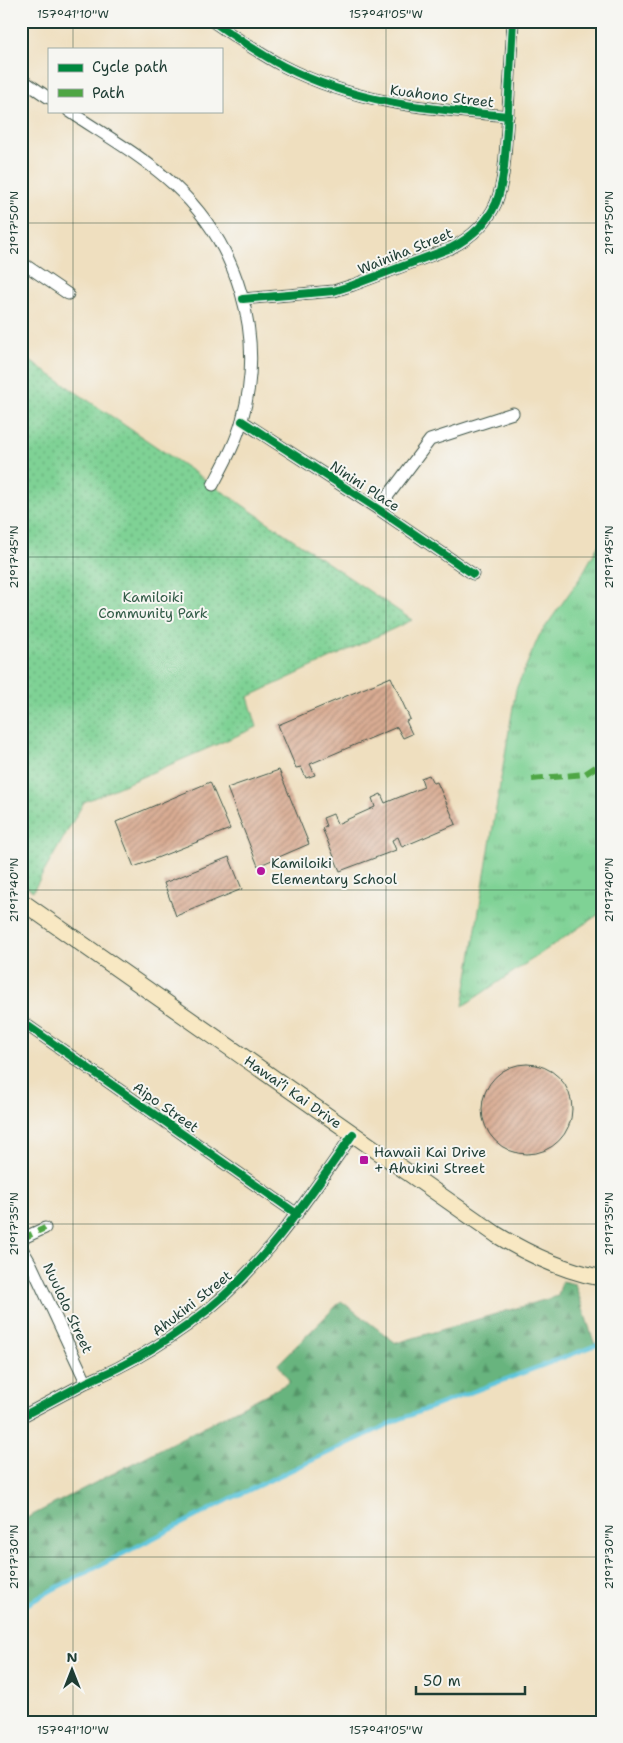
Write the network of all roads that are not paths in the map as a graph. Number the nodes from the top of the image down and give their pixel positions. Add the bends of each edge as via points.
1 (212, 21) edge
2 (513, 21) edge
3 (21, 79) edge
4 (48, 97) edge
5 (69, 112) edge
6 (508, 116) junction
7 (21, 262) edge
8 (68, 294) dead end
9 (243, 299) junction
10 (513, 413) dead end
11 (242, 420) junction
12 (212, 485) dead end
13 (378, 509) junction
14 (473, 574) dead end
15 (21, 901) edge
16 (21, 1021) edge
17 (353, 1134) junction
18 (297, 1214) junction
19 (45, 1228) dead end
20 (21, 1239) edge
21 (21, 1247) edge
22 (602, 1278) edge
23 (86, 1382) junction
24 (21, 1417) edge

1 - 6 street, Kuahono Street via 283,66 342,90 404,106
2 - 6 street, Wainiha Street
3 - 4 street
5 - 9 street via 158,172 188,199 223,247
6 - 9 street, Wainiha Street via 500,191 495,205 474,233 463,241 334,291
7 - 8 street
9 - 11 street via 251,362
10 - 13 street via 430,440
11 - 12 street
11 - 13 street, Ninini Place
13 - 14 street, Ninini Place
15 - 17 main road, Hawai’i Kai Drive
16 - 18 street, Aipo Street
17 - 18 street, Ahukini Street
17 - 22 main road, Hawai’i Kai Drive via 520,1248 564,1268
18 - 23 street, Ahukini Street via 247,1274 196,1319 156,1347
19 - 20 street
21 - 23 street, Nuulolo Street
23 - 24 street, Ahukini Street

